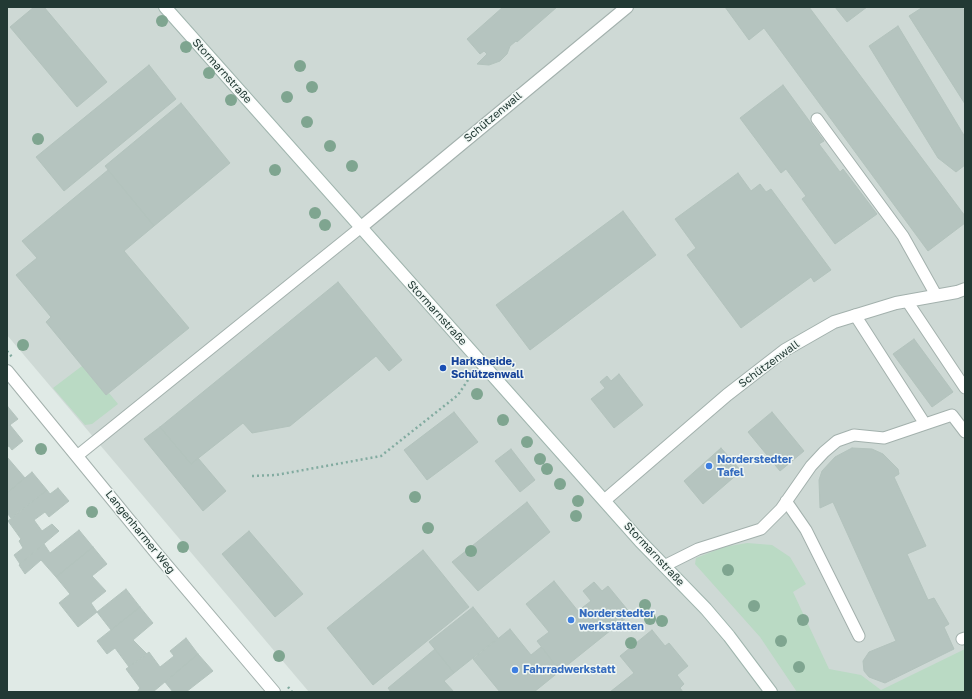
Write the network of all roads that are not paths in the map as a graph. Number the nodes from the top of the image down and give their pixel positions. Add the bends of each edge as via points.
1 (165, 7) edge
2 (627, 7) edge
3 (817, 119) dead end
4 (360, 228) junction
5 (965, 288) edge
6 (936, 295) junction
7 (907, 301) junction
8 (855, 315) junction
9 (7, 371) edge
10 (965, 388) edge
11 (925, 424) junction
12 (965, 432) edge
13 (77, 456) junction
14 (605, 500) junction
15 (786, 501) junction
16 (664, 566) junction
17 (859, 636) dead end
18 (274, 692) edge
19 (771, 692) edge

1 - 4 street, Stormarnstraße
2 - 4 street, Schützenwall
3 - 6 lane via 902,236
4 - 13 lane
4 - 14 street, Stormarnstraße
5 - 6 street, Schützenwall
6 - 7 street, Schützenwall
7 - 8 street, Schützenwall
7 - 10 lane
8 - 11 lane
8 - 14 street, Schützenwall via 834,322 785,350 727,395
9 - 13 street, Langenharmer Weg
11 - 12 lane via 952,415
11 - 15 lane via 884,438 854,435 838,441 811,466
13 - 18 street, Langenharmer Weg
14 - 16 street, Stormarnstraße
15 - 16 lane via 761,529 698,549
15 - 17 lane via 806,530
16 - 19 street, Stormarnstraße via 724,630

